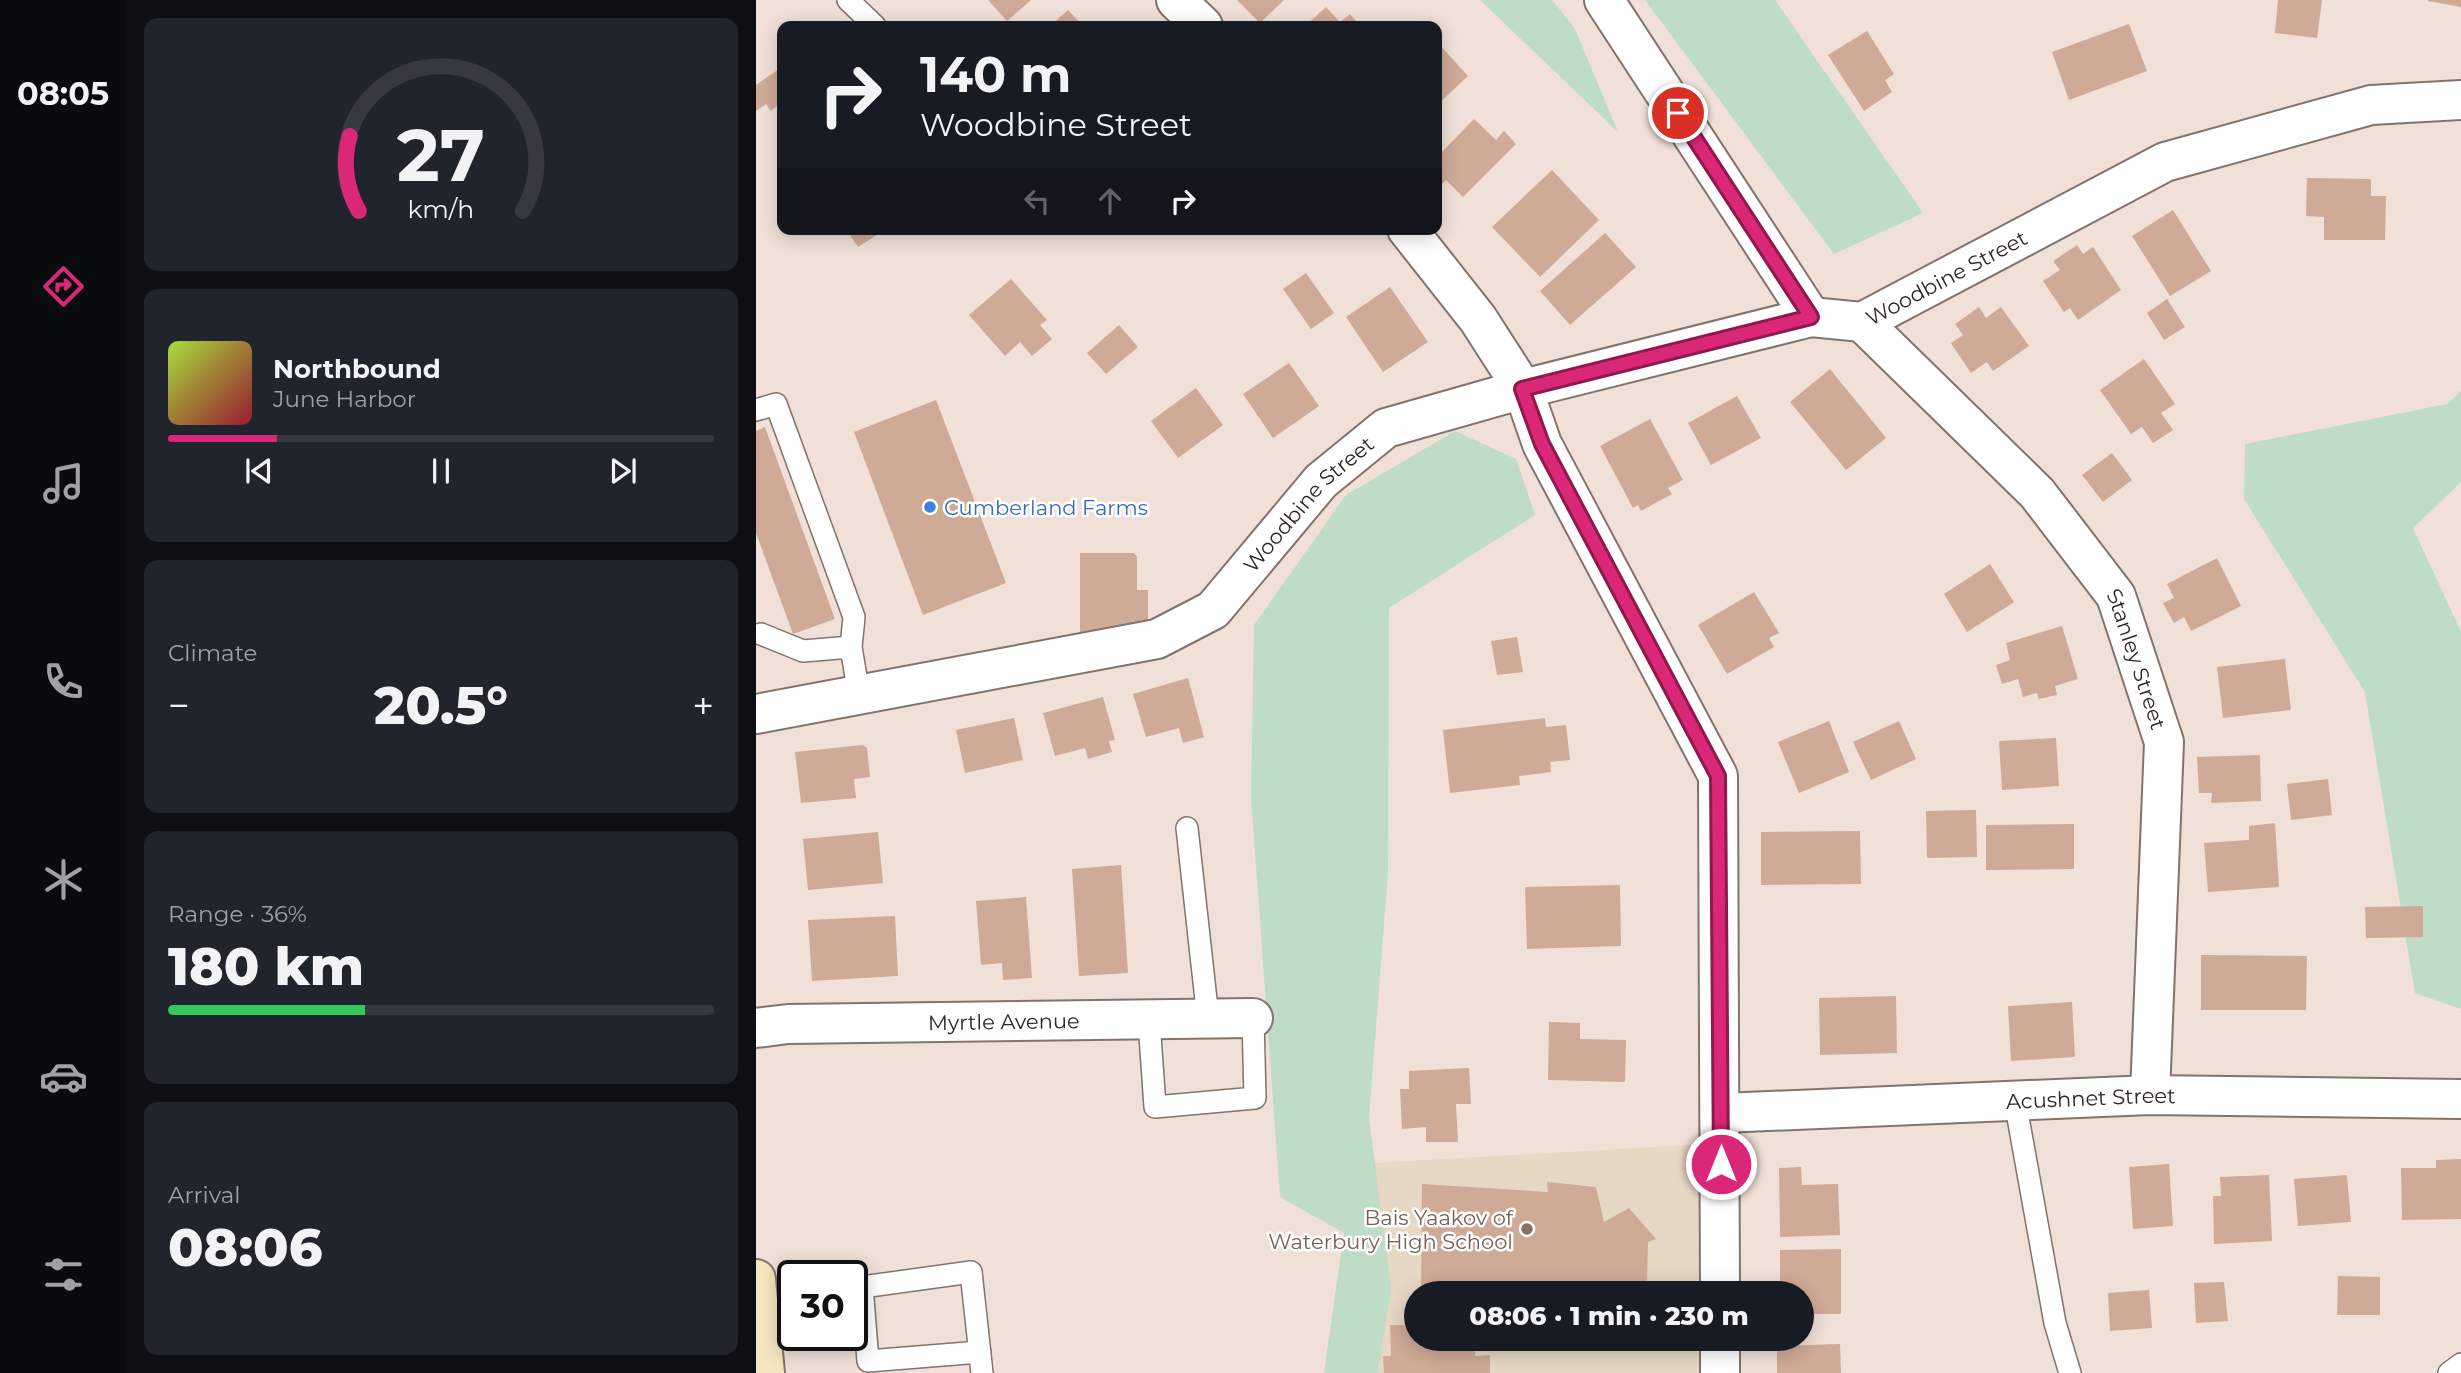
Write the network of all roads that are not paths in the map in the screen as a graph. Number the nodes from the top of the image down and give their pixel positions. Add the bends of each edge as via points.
1 (848, 0) edge
2 (1176, 0) edge
3 (1604, 0) edge
4 (870, 21) edge
5 (1198, 21) edge
6 (2461, 100) edge
7 (1412, 235) edge
8 (1811, 317) junction
9 (1862, 322) junction
10 (1522, 389) junction
11 (756, 410) edge
12 (758, 631) edge
13 (851, 647) junction
14 (859, 695) junction
15 (756, 714) edge
16 (1187, 828) dead end
17 (1208, 1018) junction
18 (1253, 1018) joint
19 (1149, 1021) junction
20 (756, 1028) edge
21 (2150, 1095) junction
22 (2461, 1099) edge
23 (2015, 1101) junction
24 (1721, 1113) junction
25 (756, 1279) edge
26 (1720, 1281) edge
27 (1720, 1351) edge
28 (981, 1362) edge
29 (2461, 1364) edge
30 (765, 1373) edge
31 (1720, 1373) edge
32 (2070, 1373) edge
33 (2449, 1373) edge

1 - 4 lane
2 - 5 street
3 - 8 street
6 - 9 street, Woodbine Street via 2371,105 2165,162
7 - 10 street via 1478,319
8 - 9 street, Woodbine Street
8 - 10 street, Woodbine Street
9 - 21 street, Stanley Street via 2037,493 2116,596 2164,742
10 - 14 street, Woodbine Street via 1386,429 1321,481 1213,610 1157,639
10 - 24 street via 1542,444 1718,776
11 - 13 lane via 776,404 854,617
12 - 13 lane via 803,651
13 - 14 lane
14 - 15 street, Woodbine Street
16 - 17 lane
17 - 18 street, Myrtle Avenue
17 - 19 street, Myrtle Avenue
18 - 19 lane via 1255,1098 1155,1107
19 - 20 street, Myrtle Avenue
21 - 22 street, Acushnet Street
21 - 23 street, Acushnet Street
23 - 24 street, Acushnet Street
23 - 32 lane via 2055,1323
24 - 26 street
25 - 30 main road
27 - 31 street
28 - 28 lane via 971,1272 862,1287 867,1361
29 - 33 lane

